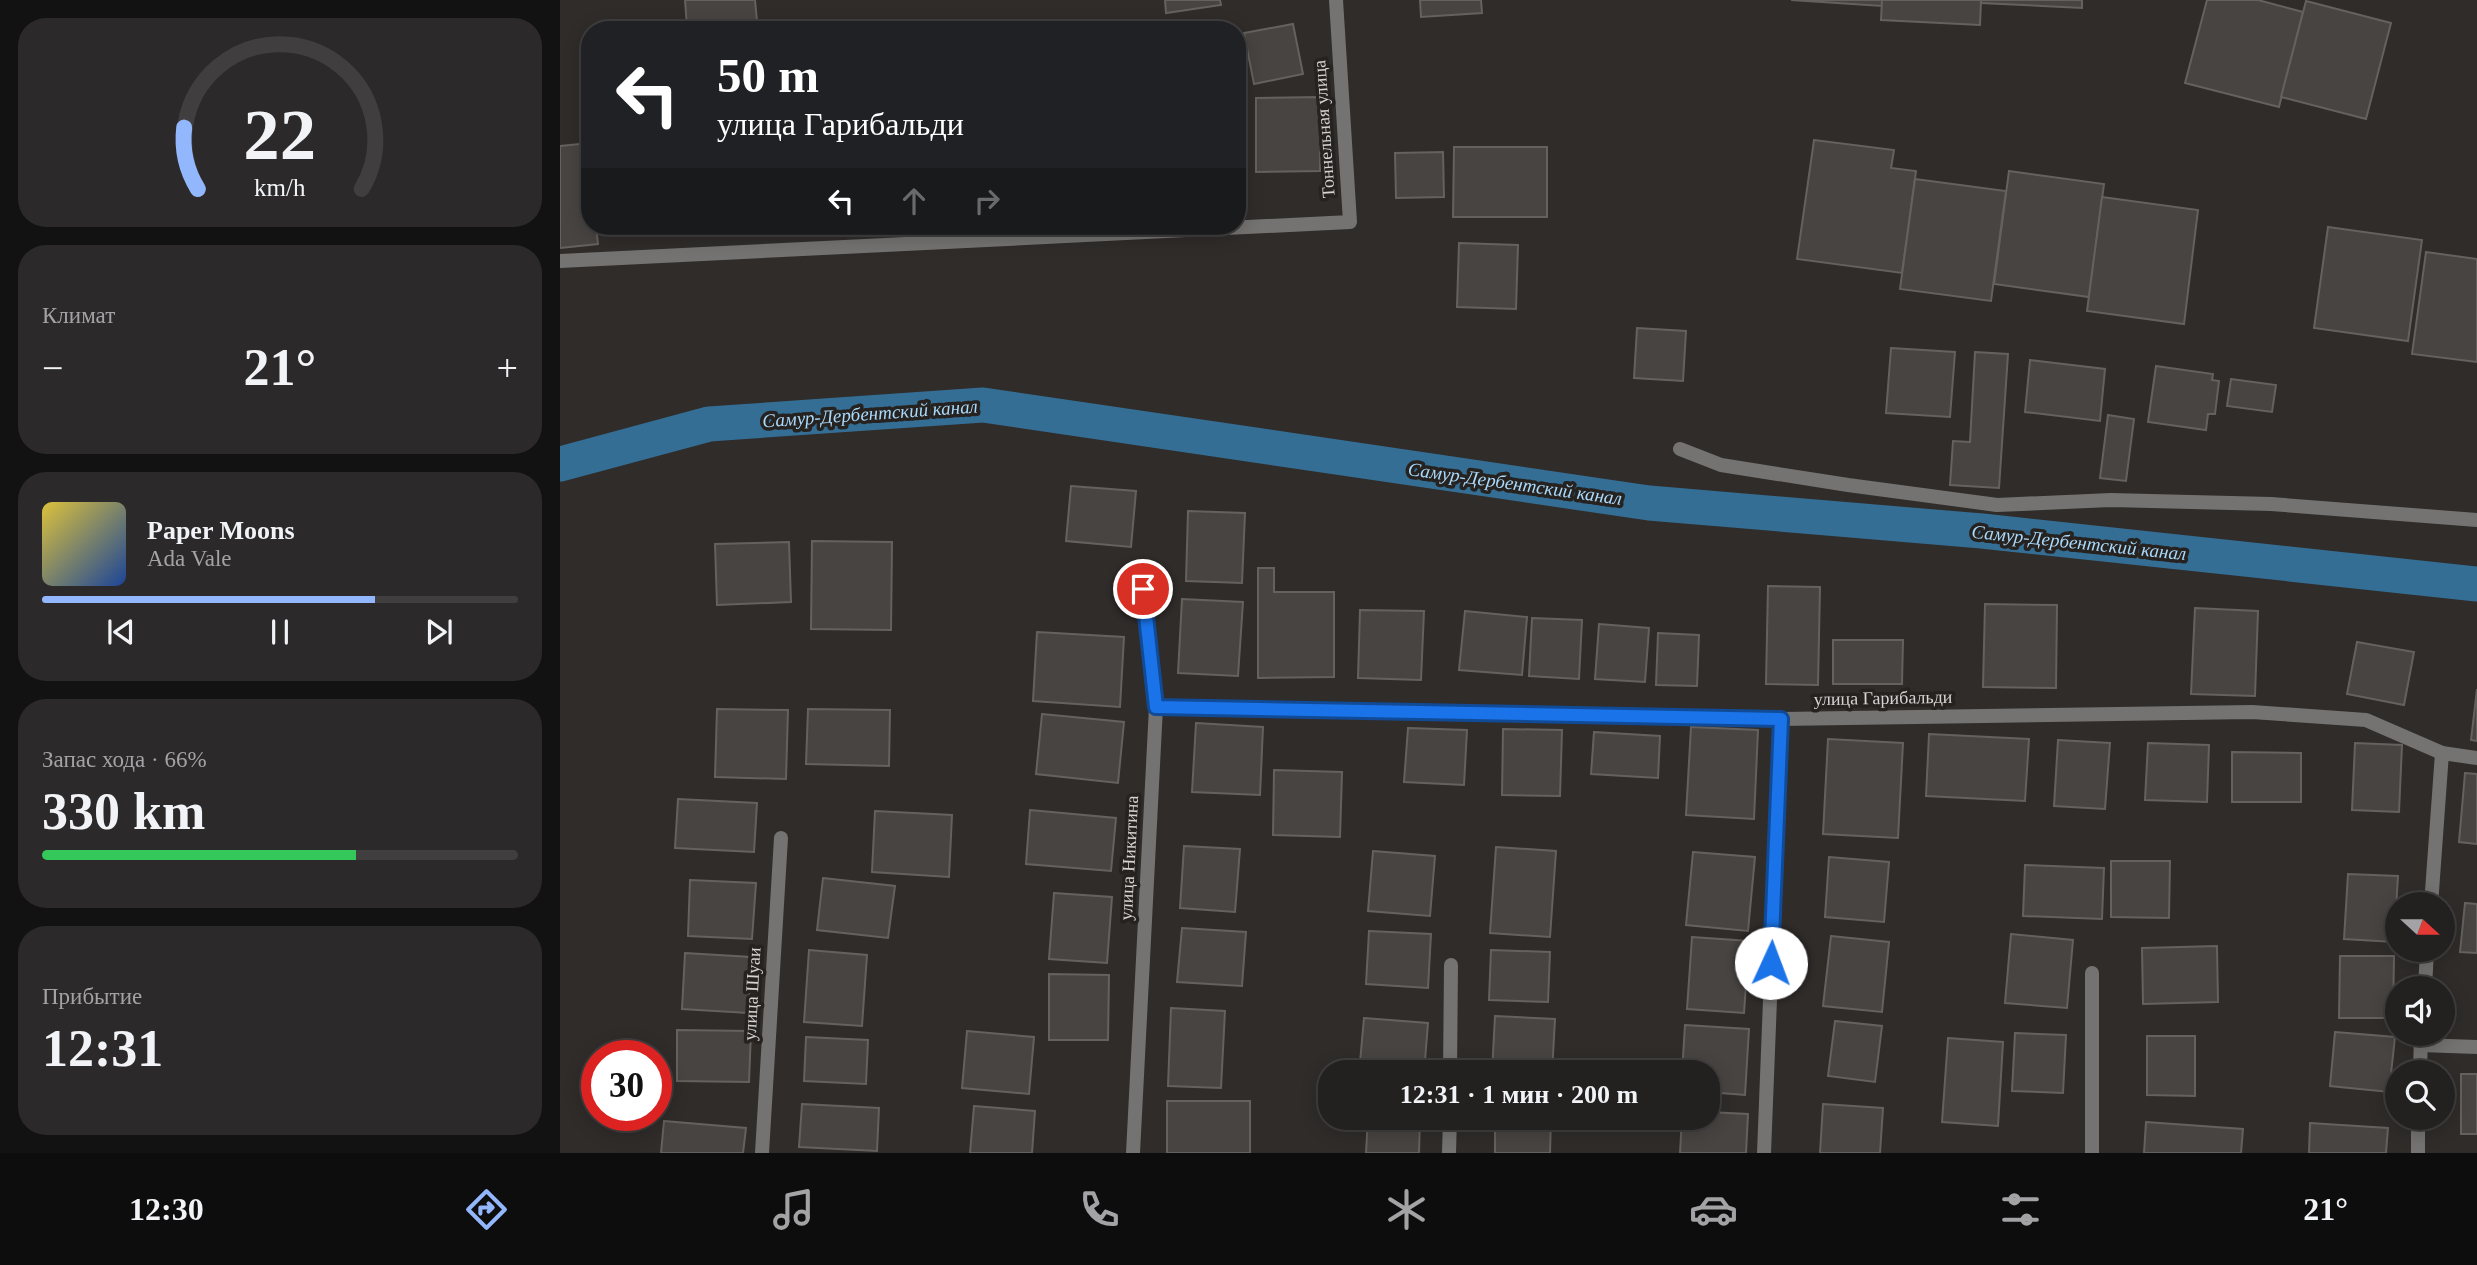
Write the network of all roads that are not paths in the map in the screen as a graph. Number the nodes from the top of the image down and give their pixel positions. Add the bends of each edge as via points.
1 (1336, 0) edge
2 (1246, 227) edge
3 (1087, 235) edge
4 (560, 261) edge
5 (1680, 449) dead end
6 (2477, 520) edge
7 (1141, 566) dead end
8 (1156, 707) junction
9 (1781, 719) junction
10 (2442, 753) junction
11 (2477, 758) edge
12 (780, 838) dead end
13 (2432, 892) edge
14 (1451, 965) dead end
15 (2092, 973) dead end
16 (2455, 1044) edge
17 (2477, 1047) edge
18 (1450, 1060) edge
19 (1450, 1130) edge
20 (2418, 1130) edge
21 (762, 1153) edge
22 (1133, 1153) edge
23 (1449, 1153) edge
24 (1764, 1153) edge
25 (2092, 1153) edge
26 (2417, 1153) edge

1 - 2 street, Тоннельная улица via 1350,222
3 - 4 street, Тоннельная улица
5 - 6 street via 1721,465 1997,505 2111,500 2258,504
7 - 8 street, улица Никитина
8 - 9 street, улица Гарибальди
8 - 22 street, улица Никитина
9 - 10 street, улица Гарибальди via 2252,712 2366,720
9 - 24 street
10 - 11 street, улица Гарибальди
10 - 13 street
12 - 21 street, улица Шуаи
14 - 18 street
15 - 25 street
16 - 17 street
19 - 23 street
20 - 26 street

